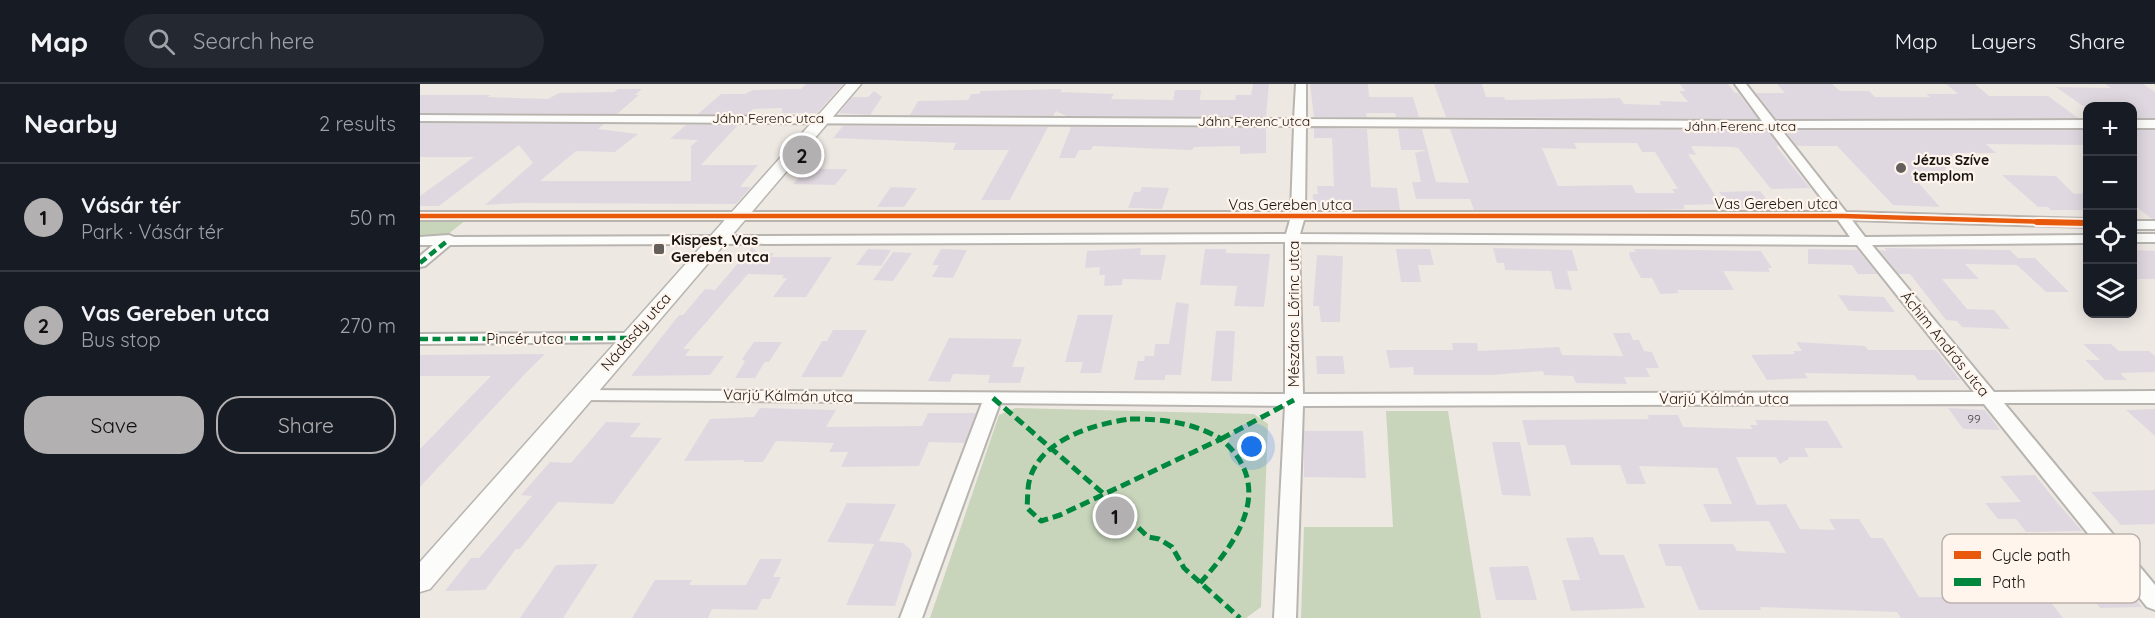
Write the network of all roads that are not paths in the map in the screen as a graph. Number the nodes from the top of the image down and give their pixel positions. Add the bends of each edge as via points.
1 (854, 84) edge
2 (1301, 84) edge
3 (1740, 84) edge
4 (420, 118) edge
5 (824, 118) junction
6 (1298, 122) junction
7 (2083, 124) edge
8 (2137, 124) edge
9 (2155, 124) edge
10 (1774, 126) junction
11 (420, 216) edge
12 (740, 216) junction
13 (1843, 216) junction
14 (479, 217) junction
15 (1298, 217) junction
16 (2083, 223) edge
17 (2137, 225) edge
18 (2155, 225) edge
19 (1292, 238) junction
20 (2137, 238) edge
21 (2155, 238) edge
22 (2083, 239) edge
23 (716, 240) junction
24 (420, 241) edge
25 (447, 241) junction
26 (1861, 241) junction
27 (420, 263) edge
28 (631, 338) junction
29 (420, 339) edge
30 (583, 394) junction
31 (2155, 397) edge
32 (993, 398) junction
33 (1988, 398) junction
34 (1294, 400) junction
35 (2100, 534) edge
36 (420, 581) edge
37 (2140, 583) edge
38 (2155, 601) edge
39 (911, 618) edge
40 (1285, 618) edge

1 - 5 street, Nádasdy utca
2 - 6 street, Mészáros Lőrinc utca
3 - 10 street, Áchim András utca
4 - 5 street, Jáhn Ferenc utca
5 - 6 street, Jáhn Ferenc utca
5 - 12 street, Nádasdy utca
6 - 10 street, Jáhn Ferenc utca
6 - 15 street, Mészáros Lőrinc utca
7 - 10 street, Jáhn Ferenc utca
8 - 9 street
10 - 13 street, Áchim András utca
11 - 14 street, Vas Gereben utca
12 - 14 street, Vas Gereben utca
12 - 15 street, Vas Gereben utca
12 - 23 street, Nádasdy utca
13 - 15 street, Vas Gereben utca
13 - 16 street, Vas Gereben utca
13 - 26 street, Áchim András utca
14 - 25 street
15 - 19 street, Mészáros Lőrinc utca
17 - 18 street
19 - 23 street
19 - 26 street
19 - 34 street, Mészáros Lőrinc utca
20 - 21 street
22 - 26 street
23 - 25 street
23 - 28 street, Nádasdy utca
24 - 25 street
25 - 27 street
26 - 33 street, Áchim András utca
28 - 29 street, Pincér utca
28 - 30 street, Nádasdy utca
30 - 32 street, Varjú Kálmán utca
30 - 36 street, Nádasdy utca
31 - 33 street, Varjú Kálmán utca
32 - 34 street, Varjú Kálmán utca
32 - 39 street
33 - 34 street, Varjú Kálmán utca
33 - 35 street, Áchim András utca
34 - 40 street, Mészáros Lőrinc utca
37 - 38 street, Áchim András utca

